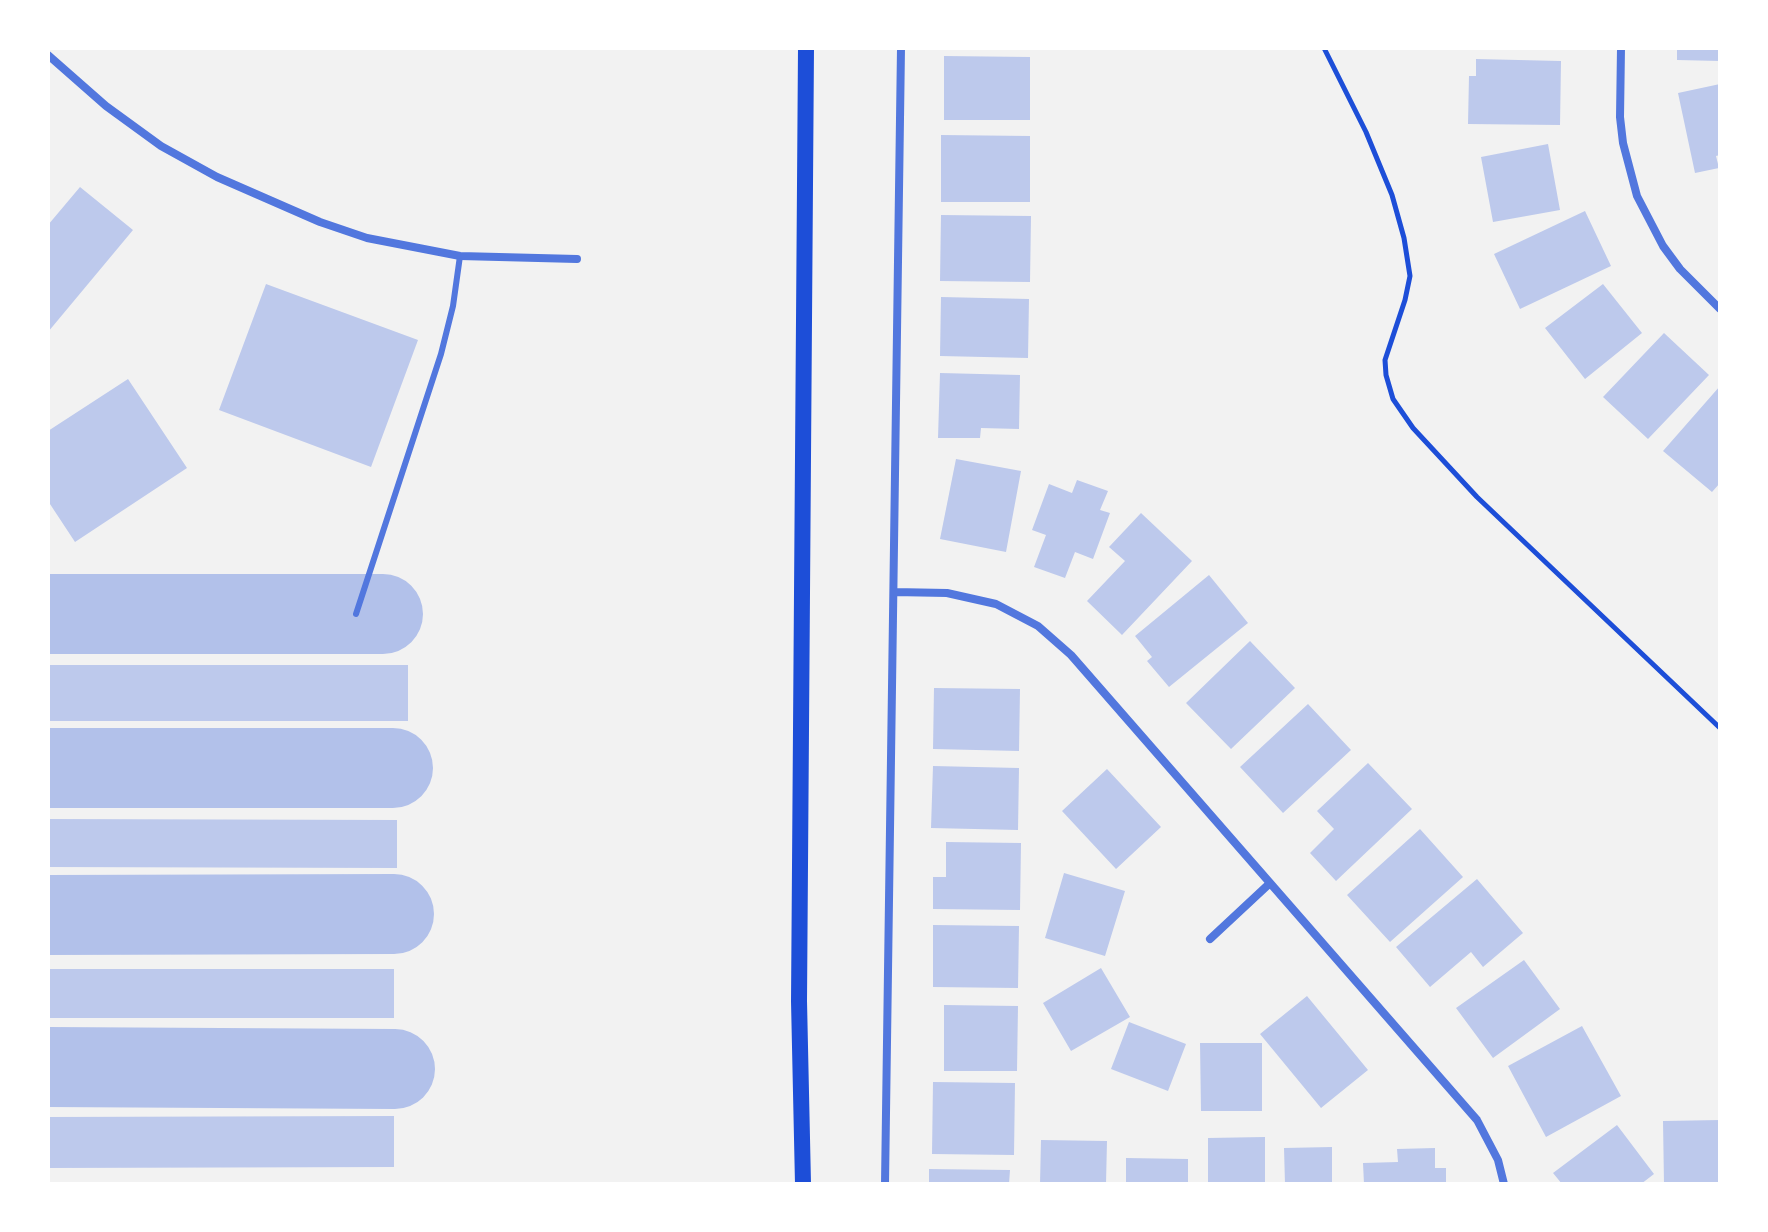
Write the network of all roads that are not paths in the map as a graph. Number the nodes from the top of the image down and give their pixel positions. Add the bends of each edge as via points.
1 (806, 48) edge
2 (901, 48) edge
3 (1621, 48) edge
4 (48, 55) edge
5 (460, 256) junction
6 (577, 259) dead end
7 (1720, 309) edge
8 (894, 592) junction
9 (356, 614) dead end
10 (1269, 884) junction
11 (1210, 939) dead end
12 (803, 1184) edge
13 (885, 1184) edge
14 (1504, 1184) edge

1 - 12 main road via 799,985
2 - 8 street
3 - 7 street via 1620,117 1637,196 1663,246
4 - 5 street via 150,138 217,177 367,238
5 - 6 street
5 - 9 lane via 441,354
8 - 10 street via 972,597 1038,626 1071,655
8 - 13 street
10 - 11 street
10 - 14 street via 1477,1120

